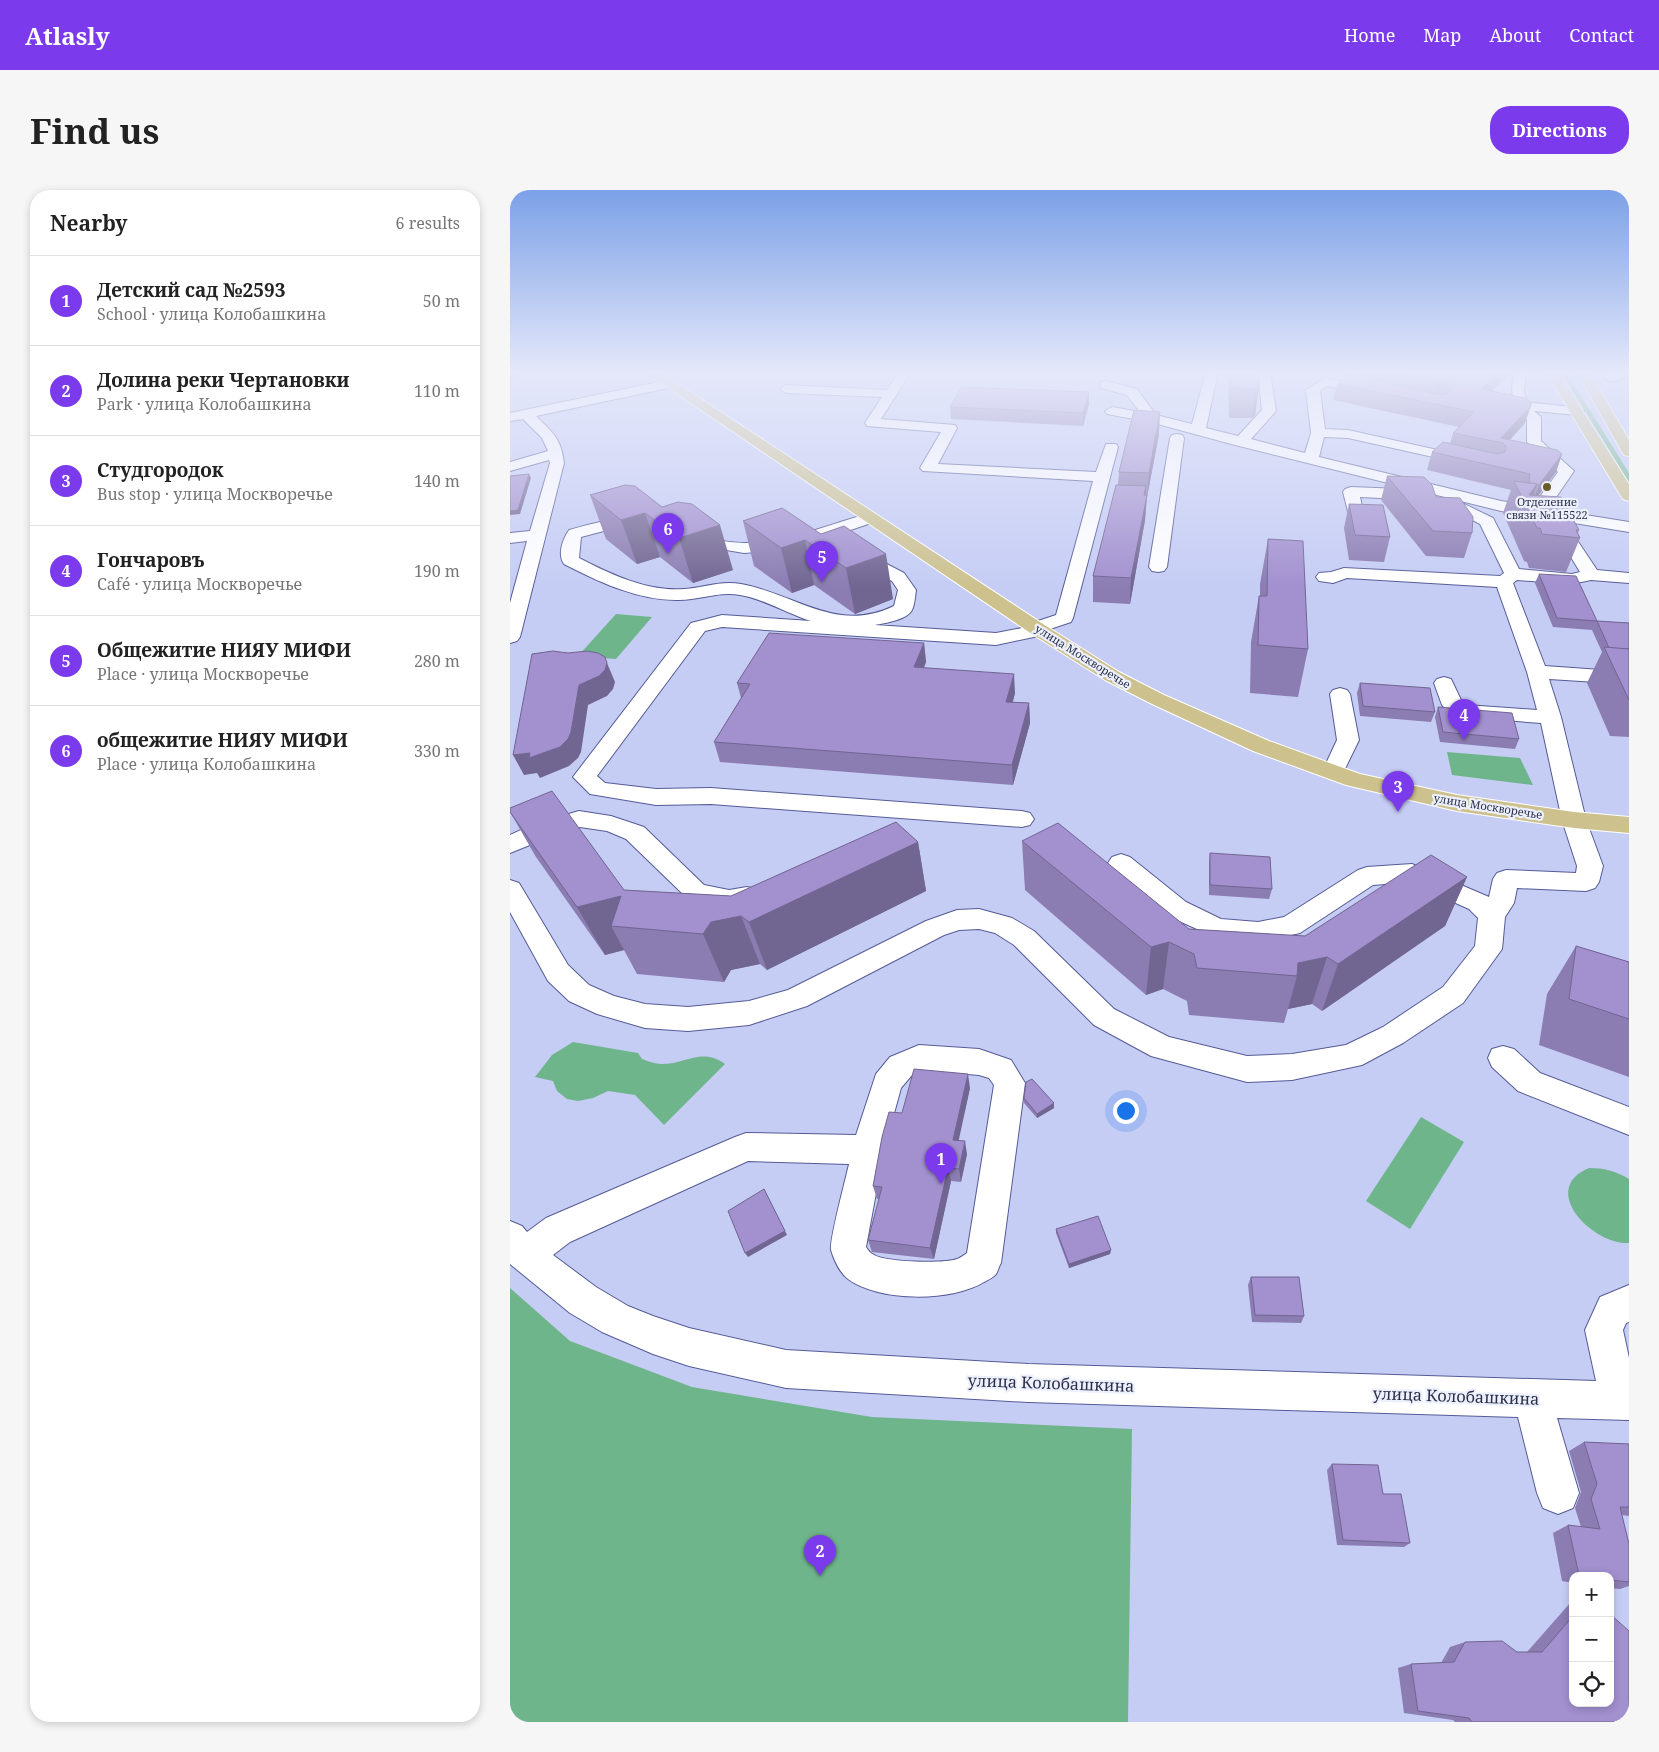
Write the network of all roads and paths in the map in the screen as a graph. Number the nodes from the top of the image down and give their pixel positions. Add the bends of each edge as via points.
1 (553, 443) edge
2 (760, 443) edge
3 (941, 443) edge
4 (1176, 443) edge
5 (1246, 443) edge
6 (1316, 443) edge
7 (1391, 443) edge
8 (1536, 443) edge
9 (1597, 443) edge
10 (1111, 447) dead end
11 (556, 454) junction
12 (1312, 459) junction
13 (1483, 464) edge
14 (510, 467) edge
15 (1102, 477) junction
16 (1436, 493) junction
17 (1629, 496) edge
18 (1096, 502) junction
19 (1114, 502) edge
20 (1149, 503) edge
21 (1167, 504) junction
22 (1537, 512) junction
23 (1356, 516) edge
24 (871, 518) junction
25 (1629, 527) edge
26 (575, 534) junction
27 (537, 537) junction
28 (510, 538) edge
29 (805, 539) junction
30 (1571, 544) edge
31 (1158, 567) dead end
32 (1591, 575) junction
33 (1324, 578) dead end
34 (1508, 578) junction
35 (1629, 578) edge
36 (1038, 629) junction
37 (510, 637) edge
38 (1537, 672) junction
39 (1629, 678) edge
40 (1444, 683) dead end
41 (1340, 694) dead end
42 (1550, 716) junction
43 (1333, 772) junction
44 (1022, 820) dead end
45 (1574, 820) junction
46 (1629, 824) edge
47 (510, 845) edge
48 (1121, 863) dead end
49 (510, 889) edge
50 (768, 893) edge
51 (1492, 915) junction
52 (1503, 1058) dead end
53 (1629, 1121) edge
54 (868, 1150) junction
55 (518, 1247) edge
56 (1629, 1303) edge
57 (1532, 1398) junction
58 (1624, 1401) edge
59 (1558, 1493) dead end

1 - 11 street
2 - 24 main road, улица Москворечье
3 - 15 street via 928,468
4 - 21 street
5 - 12 street
6 - 12 street
7 - 13 street
8 - 22 street via 1566,471
9 - 17 main road
10 - 15 street
11 - 14 street
11 - 27 street via 557,463
12 - 16 street
15 - 18 street
16 - 22 street
16 - 23 street via 1351,492
16 - 34 street via 1487,521
18 - 19 street
18 - 36 street via 1064,618
20 - 21 street
21 - 31 street
22 - 25 street
24 - 29 street
24 - 36 main road, улица Москворечье
26 - 27 street
26 - 29 street via 634,521 663,525 691,539 744,548
26 - 29 street via 571,540 570,560 600,576 638,588 678,595 731,588 766,596 827,619 882,619 903,610 907,590 898,577 873,564 849,559
27 - 28 street
27 - 37 street
30 - 32 street
32 - 34 street
32 - 35 street
33 - 34 street via 1344,573
34 - 38 street
36 - 43 main road, улица Москворечье via 1112,676 1157,699 1244,739
36 - 44 street via 996,639 722,621 708,623 698,627 584,777 598,789 656,797 711,796
38 - 39 street
38 - 42 street
40 - 42 street via 1453,705 1460,710
41 - 43 street via 1348,740
42 - 45 street
43 - 45 main road, улица Москворечье via 1354,780 1457,803
45 - 46 main road, улица Москворечье
45 - 51 street via 1590,866 1586,882 1506,879 1501,903
47 - 50 street via 543,830 579,820 611,824 635,833 696,892 729,899
48 - 51 street via 1177,910 1217,928 1258,932 1291,926 1366,876 1412,873 1478,902
49 - 51 street via 558,973 579,993 607,1006 646,1016 688,1019 749,1013 797,998 935,928 957,920 980,919 1003,925 1024,938 1104,1017 1162,1047 1247,1069 1292,1067 1351,1056 1393,1035 1453,995 1488,949
52 - 53 street via 1529,1082
54 - 54 street via 848,1247 851,1258 866,1270 886,1275 942,1279 961,1275 982,1263 1010,1083 1000,1069 979,1062 919,1057 901,1066 887,1083
54 - 55 street via 746,1147
55 - 57 street, улица Колобашкина via 582,1300 615,1319 689,1347 786,1368 1028,1383
56 - 58 street via 1613,1310 1604,1330
57 - 58 street, улица Колобашкина
57 - 59 street

